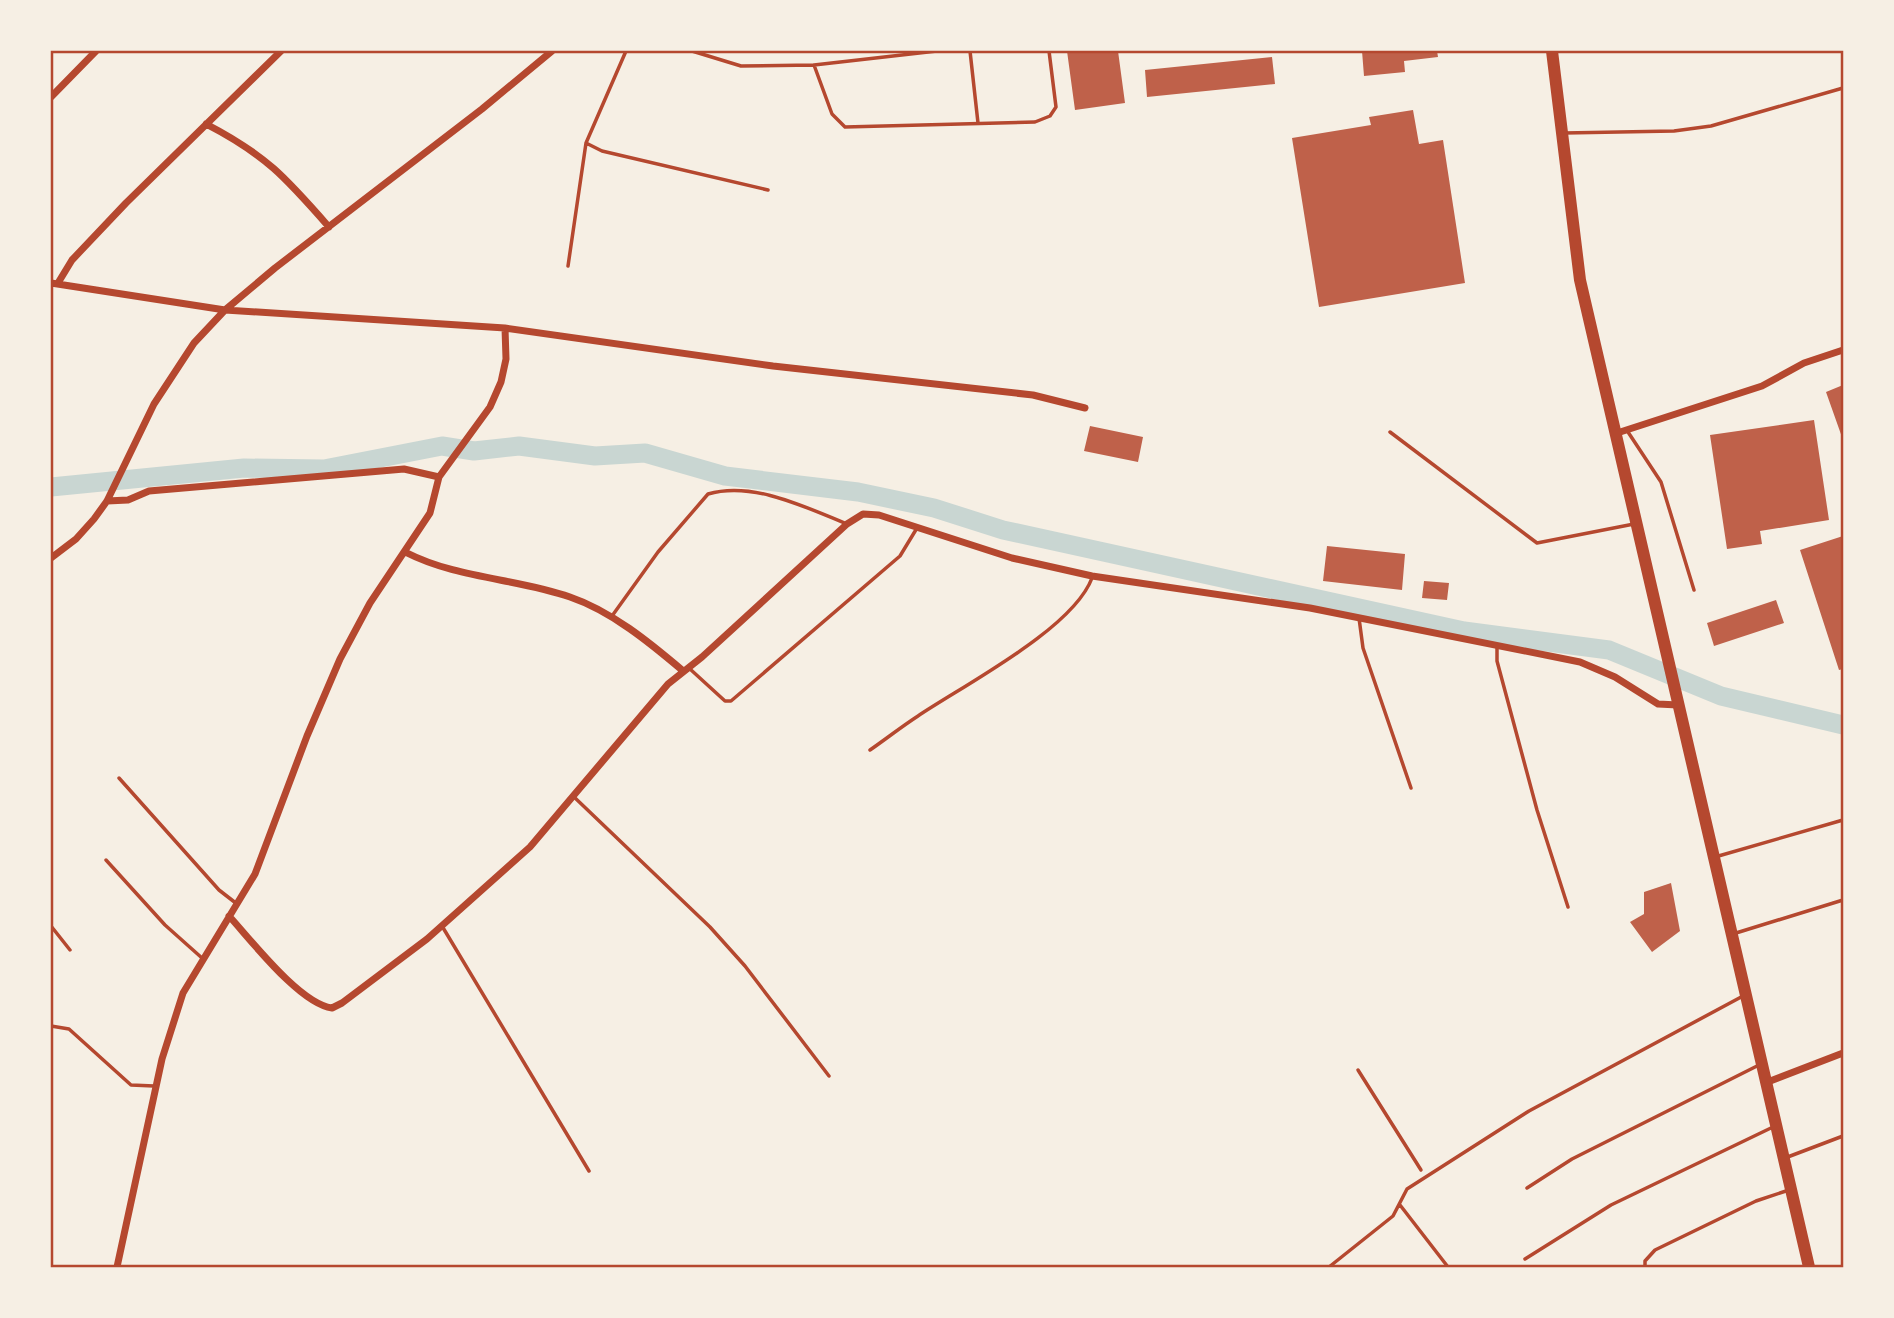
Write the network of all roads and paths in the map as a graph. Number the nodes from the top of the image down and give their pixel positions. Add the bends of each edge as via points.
1 (96, 51) edge
2 (281, 51) edge
3 (552, 51) edge
4 (626, 51) edge
5 (692, 51) edge
6 (937, 51) edge
7 (970, 51) edge
8 (1049, 51) edge
9 (1552, 51) edge
10 (814, 65) junction
11 (1843, 88) edge
12 (51, 97) edge
13 (978, 123) junction
14 (206, 124) junction
15 (1562, 132) junction
16 (586, 143) junction
17 (768, 190) dead end
18 (329, 227) junction
19 (568, 266) dead end
20 (54, 283) edge
21 (225, 310) junction
22 (505, 328) junction
23 (1843, 349) edge
24 (1085, 408) dead end
25 (1390, 432) dead end
26 (1620, 432) junction
27 (439, 477) junction
28 (107, 501) junction
29 (846, 524) junction
30 (1636, 524) junction
31 (917, 528) junction
32 (405, 552) junction
33 (51, 558) edge
34 (1093, 576) junction
35 (1694, 590) dead end
36 (611, 618) junction
37 (1359, 618) junction
38 (1497, 648) junction
39 (684, 668) junction
40 (1676, 699) junction
41 (870, 750) dead end
42 (119, 778) dead end
43 (1410, 788) dead end
44 (573, 796) junction
45 (1843, 820) edge
46 (1713, 857) junction
47 (106, 860) dead end
48 (1843, 900) edge
49 (237, 904) junction
50 (1568, 907) dead end
51 (229, 916) junction
52 (51, 926) edge
53 (442, 926) junction
54 (1731, 934) junction
55 (70, 950) dead end
56 (202, 958) junction
57 (1745, 996) junction
58 (51, 1026) edge
59 (1843, 1053) edge
60 (1761, 1064) junction
61 (1358, 1070) dead end
62 (829, 1076) dead end
63 (1765, 1083) junction
64 (156, 1086) junction
65 (1775, 1126) junction
66 (1843, 1136) edge
67 (1783, 1159) junction
68 (589, 1171) dead end
69 (1426, 1177) junction
70 (1527, 1188) dead end
71 (1790, 1189) junction
72 (1400, 1205) junction
73 (1525, 1259) dead end
74 (117, 1267) edge
75 (1329, 1267) edge
76 (1448, 1267) edge
77 (1645, 1267) edge
78 (1809, 1267) edge

1 - 12 street
2 - 14 street
3 - 18 street
4 - 16 lane
5 - 10 lane via 741,66
6 - 10 lane
7 - 13 lane
8 - 13 lane via 1056,107 1051,116 1035,122
9 - 15 main road
10 - 13 lane via 832,114 845,127
11 - 15 lane via 1712,127
14 - 18 street via 277,168
14 - 20 street
15 - 26 main road via 1580,280
16 - 17 lane via 601,151
16 - 19 lane
18 - 21 street
20 - 21 street
21 - 22 street
21 - 28 street via 194,343 154,404
22 - 24 street via 1032,396
22 - 27 street via 501,382 485,416
23 - 26 street via 1762,386
25 - 30 lane via 1537,543
26 - 30 main road
26 - 35 lane via 1661,482
27 - 28 street via 404,469 149,491 128,500
27 - 32 street via 430,513
28 - 33 street via 76,539
29 - 31 street via 871,514
29 - 36 lane via 760,492 708,494 658,552
29 - 39 street
30 - 40 main road
31 - 34 street via 1013,558
31 - 39 lane via 900,556 731,701
32 - 36 street via 442,569 573,598
32 - 49 street via 340,659 267,845
34 - 37 street
34 - 41 lane via 1067,613 1011,657
36 - 39 street
37 - 38 street
37 - 43 lane via 1363,648
38 - 40 street via 1580,662 1658,704
38 - 50 lane via 1496,660 1537,810
39 - 44 street
40 - 46 main road
42 - 49 lane via 219,890
44 - 53 street via 530,846
44 - 62 lane via 710,927
45 - 46 lane
46 - 54 main road
47 - 56 lane
48 - 54 lane
49 - 51 street
51 - 53 street via 298,989 332,1008
51 - 56 street
52 - 55 lane
53 - 68 lane
54 - 57 main road
56 - 64 street via 183,993
57 - 60 main road
57 - 69 lane via 1529,1111
58 - 64 lane via 69,1028 131,1085
59 - 63 street
60 - 63 main road
60 - 70 lane via 1572,1159
61 - 69 path
63 - 65 main road
64 - 74 street
65 - 67 main road
65 - 73 lane via 1611,1205
66 - 67 lane
67 - 71 main road
69 - 72 lane via 1407,1189
71 - 77 lane via 1655,1250
71 - 78 main road
72 - 75 lane via 1393,1216
72 - 76 lane

